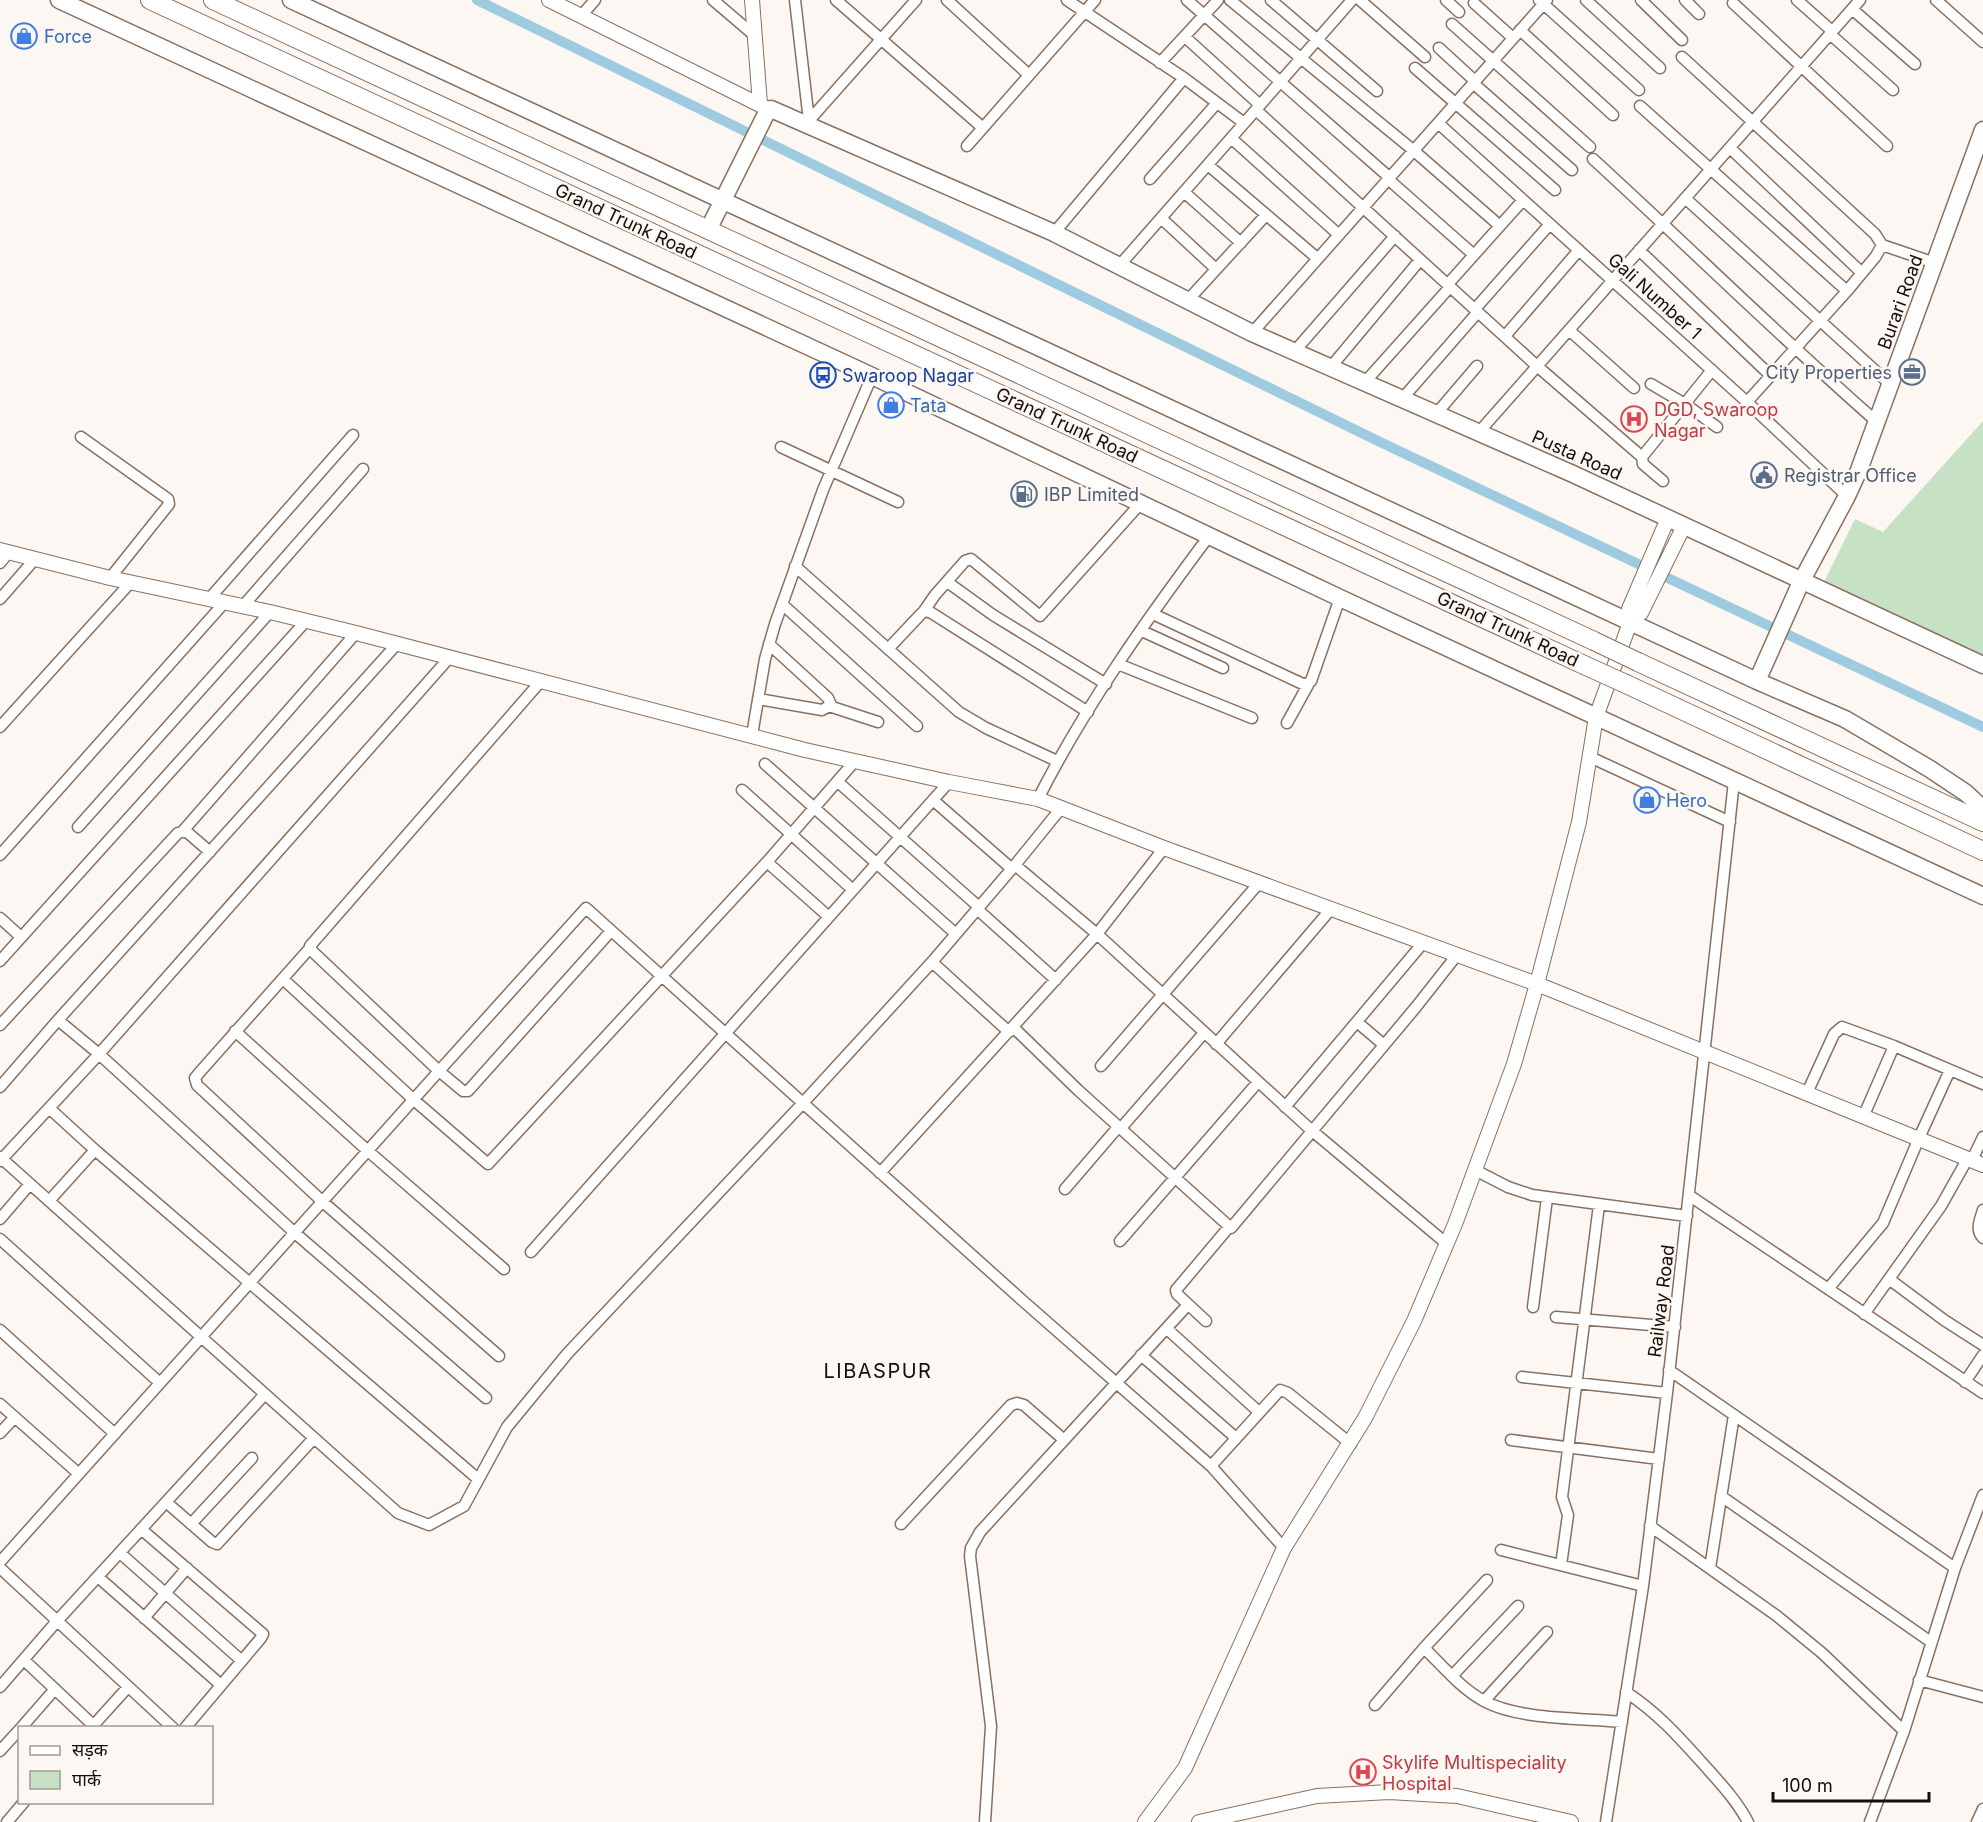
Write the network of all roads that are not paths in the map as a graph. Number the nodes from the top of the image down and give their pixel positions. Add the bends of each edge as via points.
1 (60, 0) edge
2 (150, 0) edge
3 (213, 0) edge
4 (291, 0) edge
5 (549, 0) edge
6 (595, 0) edge
7 (713, 0) edge
8 (752, 0) edge
9 (795, 0) edge
10 (836, 0) edge
11 (916, 0) edge
12 (946, 0) edge
13 (1067, 0) edge
14 (1095, 0) edge
15 (1187, 0) edge
16 (1218, 0) edge
17 (1230, 0) edge
18 (1271, 0) edge
19 (1353, 0) edge
20 (1360, 0) edge
21 (1446, 0) edge
22 (1586, 0) edge
23 (1641, 0) edge
24 (1685, 0) edge
25 (1797, 0) edge
26 (1860, 0) edge
27 (1936, 0) edge
28 (1543, 1) edge
29 (1474, 3) dead end
30 (1732, 3) dead end
31 (1852, 9) junction
32 (1086, 12) junction
33 (1459, 12) dead end
34 (1699, 14) dead end
35 (1204, 15) junction
36 (581, 16) junction
37 (1452, 24) dead end
38 (1831, 33) junction
39 (1517, 34) junction
40 (754, 35) junction
41 (1185, 36) junction
42 (881, 39) junction
43 (1317, 40) junction
44 (1683, 40) dead end
45 (1983, 42) edge
46 (1439, 48) dead end
47 (1425, 57) dead end
48 (1682, 57) dead end
49 (1301, 59) junction
50 (1493, 61) junction
51 (1161, 63) junction
52 (1915, 64) dead end
53 (1801, 66) junction
54 (1415, 68) dead end
55 (1660, 68) dead end
56 (1029, 75) junction
57 (1184, 78) junction
58 (1280, 82) junction
59 (1474, 82) junction
60 (1639, 90) dead end
61 (1893, 90) dead end
62 (1377, 91) dead end
63 (1217, 103) junction
64 (1455, 103) junction
65 (1640, 106) dead end
66 (1258, 107) junction
67 (763, 112) junction
68 (1613, 115) dead end
69 (1753, 122) junction
70 (807, 123) junction
71 (1244, 123) junction
72 (1438, 123) junction
73 (982, 128) junction
74 (1983, 131) edge
75 (1231, 138) junction
76 (967, 146) dead end
77 (1887, 146) dead end
78 (1590, 147) dead end
79 (1730, 148) junction
80 (1413, 150) junction
81 (1593, 159) dead end
82 (1208, 165) junction
83 (1711, 169) junction
84 (1572, 170) dead end
85 (1388, 178) junction
86 (1150, 180) dead end
87 (1554, 189) dead end
88 (1184, 192) junction
89 (1685, 198) junction
90 (723, 200) junction
91 (1523, 200) junction
92 (1363, 207) junction
93 (1266, 215) junction
94 (1161, 218) junction
95 (1663, 223) junction
96 (1550, 224) junction
97 (1500, 226) junction
98 (708, 230) junction
99 (1054, 233) junction
100 (1338, 234) junction
101 (1395, 236) junction
102 (1241, 243) junction
103 (1882, 244) junction
104 (1579, 250) junction
105 (1639, 250) junction
106 (1474, 255) junction
107 (1317, 258) junction
108 (1420, 260) junction
109 (1935, 263) junction
110 (1119, 266) junction
111 (1216, 269) junction
112 (1862, 273) junction
113 (1613, 280) junction
114 (1449, 285) junction
115 (1846, 291) junction
116 (1188, 300) junction
117 (1477, 311) junction
118 (1821, 320) junction
119 (1569, 330) junction
120 (1252, 333) junction
121 (1505, 336) junction
122 (1795, 350) junction
123 (1294, 352) junction
124 (1477, 366) dead end
125 (1537, 366) junction
126 (1329, 368) junction
127 (1712, 370) junction
128 (872, 376) junction
129 (1771, 376) junction
130 (1365, 382) junction
131 (1651, 384) dead end
132 (1891, 385) junction
133 (1634, 388) dead end
134 (1402, 399) junction
135 (1747, 402) junction
136 (1685, 404) junction
137 (1436, 414) junction
138 (1877, 422) junction
139 (1717, 428) dead end
140 (1479, 432) junction
141 (353, 435) dead end
142 (81, 437) dead end
143 (782, 447) dead end
144 (1642, 457) junction
145 (363, 469) dead end
146 (831, 470) junction
147 (1663, 481) dead end
148 (1847, 496) junction
149 (898, 502) dead end
150 (1140, 504) junction
151 (1668, 518) junction
152 (1684, 526) junction
153 (1209, 536) junction
154 (3, 555) edge
155 (35, 559) junction
156 (795, 566) junction
157 (110, 578) junction
158 (132, 582) junction
159 (946, 584) junction
160 (1799, 589) junction
161 (1340, 598) junction
162 (0, 599) edge
163 (209, 599) junction
164 (225, 602) junction
165 (782, 604) junction
166 (243, 606) junction
167 (924, 611) junction
168 (270, 612) junction
169 (1153, 614) junction
170 (1631, 619) junction
171 (306, 621) junction
172 (1142, 631) junction
173 (356, 633) junction
174 (397, 644) junction
175 (769, 644) junction
176 (888, 649) junction
177 (450, 657) junction
178 (1118, 664) junction
179 (1983, 666) edge
180 (1223, 668) dead end
181 (541, 681) junction
182 (1757, 681) junction
183 (1106, 684) junction
184 (1308, 685) junction
185 (758, 699) junction
186 (830, 706) junction
187 (1088, 712) junction
188 (1596, 717) junction
189 (1252, 718) dead end
190 (878, 722) dead end
191 (1287, 723) dead end
192 (916, 726) dead end
193 (0, 727) edge
194 (752, 735) junction
195 (1590, 757) junction
196 (855, 761) junction
197 (1057, 761) junction
198 (765, 764) dead end
199 (1734, 781) junction
200 (838, 782) junction
201 (950, 782) junction
202 (742, 790) dead end
203 (1966, 793) junction
204 (1038, 799) junction
205 (933, 800) junction
206 (1983, 801) edge
207 (1062, 807) junction
208 (815, 808) junction
209 (1983, 809) edge
210 (1730, 822) junction
211 (1983, 822) edge
212 (78, 827) dead end
213 (182, 831) junction
214 (791, 836) junction
215 (900, 837) junction
216 (1164, 848) junction
217 (1983, 851) edge
218 (210, 852) junction
219 (0, 855) edge
220 (767, 862) junction
221 (876, 864) junction
222 (1014, 867) junction
223 (1259, 883) junction
224 (853, 890) junction
225 (1983, 896) edge
226 (978, 908) junction
227 (1331, 909) junction
228 (829, 917) junction
229 (0, 918) edge
230 (611, 931) junction
231 (956, 934) junction
232 (1097, 934) junction
233 (21, 937) junction
234 (1423, 943) junction
235 (310, 948) junction
236 (1457, 955) junction
237 (0, 961) edge
238 (932, 962) junction
239 (661, 978) junction
240 (283, 979) junction
241 (1056, 980) junction
242 (1537, 984) junction
243 (1162, 996) junction
244 (58, 1020) junction
245 (1357, 1022) junction
246 (0, 1025) edge
247 (1011, 1029) junction
248 (235, 1031) junction
249 (1204, 1033) junction
250 (725, 1035) junction
251 (1216, 1044) junction
252 (1384, 1045) junction
253 (1894, 1046) junction
254 (1706, 1051) junction
255 (99, 1054) junction
256 (1101, 1066) dead end
257 (1950, 1070) junction
258 (439, 1071) junction
259 (1258, 1082) junction
260 (1983, 1084) edge
261 (0, 1088) edge
262 (1807, 1093) junction
263 (414, 1100) junction
264 (802, 1104) junction
265 (1285, 1107) junction
266 (49, 1108) junction
267 (1864, 1115) junction
268 (1120, 1127) junction
269 (1313, 1131) junction
270 (1983, 1137) edge
271 (1919, 1138) junction
272 (94, 1150) junction
273 (368, 1151) junction
274 (1, 1159) edge
275 (1974, 1161) edge
276 (1475, 1170) junction
277 (880, 1173) junction
278 (1174, 1177) junction
279 (30, 1184) junction
280 (1065, 1189) dead end
281 (1690, 1196) junction
282 (1547, 1198) junction
283 (49, 1201) junction
284 (323, 1202) junction
285 (1599, 1205) junction
286 (1983, 1210) edge
287 (1688, 1216) junction
288 (0, 1219) edge
289 (1229, 1227) junction
290 (295, 1233) junction
291 (1983, 1238) edge
292 (0, 1239) edge
293 (1120, 1241) dead end
294 (1447, 1245) junction
295 (531, 1252) dead end
296 (504, 1269) dead end
297 (1889, 1279) junction
298 (250, 1282) junction
299 (1828, 1289) junction
300 (1533, 1307) dead end
301 (1184, 1309) dead end
302 (1864, 1314) junction
303 (1556, 1317) dead end
304 (1586, 1319) junction
305 (1206, 1321) dead end
306 (1675, 1327) junction
307 (1167, 1329) junction
308 (0, 1330) edge
309 (201, 1338) junction
310 (1983, 1345) edge
311 (1141, 1355) junction
312 (1983, 1355) edge
313 (499, 1356) dead end
314 (1669, 1370) junction
315 (1522, 1377) dead end
316 (1114, 1382) junction
317 (1965, 1382) junction
318 (160, 1383) junction
319 (1577, 1383) junction
320 (1983, 1393) edge
321 (265, 1394) junction
322 (1667, 1394) junction
323 (486, 1398) dead end
324 (0, 1404) edge
325 (1259, 1412) junction
326 (1734, 1415) junction
327 (15, 1417) junction
328 (0, 1433) edge
329 (115, 1434) junction
330 (314, 1438) junction
331 (1236, 1438) junction
332 (1063, 1439) junction
333 (1511, 1440) dead end
334 (1351, 1444) junction
335 (1569, 1448) junction
336 (252, 1458) dead end
337 (1659, 1459) junction
338 (1211, 1466) junction
339 (79, 1474) junction
340 (478, 1479) junction
341 (1720, 1496) junction
342 (1983, 1496) edge
343 (166, 1502) junction
344 (191, 1524) junction
345 (902, 1524) dead end
346 (1650, 1526) junction
347 (141, 1529) junction
348 (1284, 1548) junction
349 (1501, 1550) dead end
350 (120, 1553) junction
351 (0, 1562) edge
352 (1561, 1565) junction
353 (0, 1568) edge
354 (187, 1568) junction
355 (1710, 1568) junction
356 (1955, 1568) junction
357 (98, 1577) junction
358 (1487, 1580) dead end
359 (1643, 1586) junction
360 (166, 1593) junction
361 (1518, 1606) dead end
362 (144, 1618) junction
363 (57, 1621) junction
364 (1546, 1632) dead end
365 (1931, 1642) junction
366 (1424, 1648) junction
367 (24, 1660) junction
368 (242, 1661) junction
369 (1452, 1676) junction
370 (1919, 1680) junction
371 (221, 1685) junction
372 (0, 1687) edge
373 (128, 1687) junction
374 (55, 1689) junction
375 (1626, 1692) junction
376 (1983, 1697) edge
377 (1485, 1701) junction
378 (1375, 1705) dead end
379 (1622, 1722) junction
380 (22, 1726) edge
381 (92, 1726) edge
382 (172, 1726) edge
383 (187, 1726) edge
384 (18, 1730) edge
385 (1904, 1731) junction
386 (0, 1751) edge
387 (23, 1804) edge
388 (1983, 1809) edge
389 (1208, 1821) edge
390 (7, 1822) edge
391 (985, 1822) edge
392 (1145, 1822) edge
393 (1571, 1822) edge
394 (1606, 1822) edge
395 (1748, 1822) edge
396 (1870, 1822) edge
397 (1977, 1822) edge

1 - 128 main road
2 - 217 highway, Grand Trunk Road, bridge
3 - 98 highway, Grand Trunk Road
4 - 90 main road
5 - 36 street
6 - 36 street
7 - 40 street
8 - 40 street
9 - 70 street
10 - 42 street
11 - 42 street
12 - 56 street
13 - 32 street
14 - 32 street
15 - 35 street
16 - 35 street
17 - 49 street
18 - 43 street
19 - 43 street
20 - 47 street
21 - 33 street
22 - 55 street
23 - 44 street
24 - 34 street
25 - 38 street
26 - 31 street
27 - 45 street
28 - 39 street
28 - 60 street
29 - 39 street
30 - 53 street
31 - 38 street
31 - 52 street
32 - 51 street
32 - 56 street
35 - 41 street
35 - 58 street
36 - 67 street
37 - 50 street
38 - 53 street
38 - 61 street
39 - 50 street
39 - 68 street
40 - 67 street
41 - 51 street
41 - 66 street
42 - 70 street
42 - 73 street
43 - 49 street
43 - 62 street
46 - 59 street
48 - 69 street
49 - 58 street
49 - 80 street
50 - 59 street
50 - 78 street
51 - 57 street
53 - 69 street
53 - 77 street
54 - 64 street
56 - 73 street
57 - 63 street
57 - 99 street
58 - 66 street
58 - 85 street
59 - 64 street
59 - 84 street
63 - 71 street
63 - 86 street
64 - 72 street
64 - 87 street
65 - 83 street
66 - 71 street
66 - 92 street
67 - 70 main road, Pusta Road
67 - 90 main road
69 - 79 street
69 - 103 street
70 - 99 main road, Pusta Road
71 - 75 street
72 - 80 street
72 - 91 street, Gali Number 1
73 - 76 street
74 - 109 main road, Burari Road
75 - 82 street
75 - 100 street
79 - 83 street
79 - 112 street
80 - 85 street
80 - 97 street
81 - 95 street
82 - 88 street
82 - 93 street
83 - 89 street
83 - 115 street
85 - 92 street
85 - 106 street
88 - 94 street
88 - 102 street
89 - 95 street
89 - 118 street
90 - 98 main road
90 - 170 main road
91 - 96 street, Gali Number 1
91 - 97 street
92 - 100 street
92 - 101 street
93 - 102 street
93 - 107 street
94 - 110 street
94 - 111 street
95 - 105 street
95 - 122 street
96 - 104 street, Gali Number 1
96 - 117 street
97 - 106 street
98 - 211 highway, Grand Trunk Road, bridge
99 - 110 main road, Pusta Road
100 - 107 street
101 - 108 street
101 - 123 street
102 - 111 street
103 - 109 street
103 - 112 street
104 - 113 street, Gali Number 1
104 - 121 street
105 - 113 street
105 - 129 street
106 - 114 street
107 - 120 street
108 - 114 street
108 - 126 street
109 - 132 main road, Burari Road
110 - 116 main road, Pusta Road
111 - 116 street
112 - 115 street
113 - 119 street
113 - 127 street, Gali Number 1
114 - 117 street
114 - 130 street
115 - 118 street
116 - 120 main road, Pusta Road
117 - 121 street
117 - 134 street
118 - 122 street
118 - 132 street
119 - 125 street
119 - 133 street
120 - 123 main road, Pusta Road
121 - 125 street
122 - 129 street
122 - 138 street
123 - 126 main road, Pusta Road
124 - 137 street
125 - 140 street
125 - 144 street
126 - 130 main road, Pusta Road
127 - 135 street, Gali Number 1
127 - 136 street
128 - 146 street
128 - 150 main road
129 - 135 street
130 - 134 main road, Pusta Road
131 - 136 street
132 - 138 main road, Burari Road
134 - 137 main road, Pusta Road
135 - 148 street, Gali Number 1
136 - 139 street
136 - 144 street
137 - 140 main road, Pusta Road
138 - 148 main road, Burari Road
140 - 151 main road, Pusta Road
141 - 163 street
142 - 157 street via 168,499 169,504
143 - 146 street
144 - 147 street via 1643,464
145 - 166 street
146 - 149 street
146 - 156 street
148 - 160 main road, Burari Road
150 - 153 main road
150 - 159 street via 1040,616 971,559
151 - 152 main road, Pusta Road
151 - 170 street via 1629,609
152 - 160 main road, Pusta Road
152 - 170 street via 1641,614
153 - 161 main road
153 - 169 street
154 - 155 street
155 - 157 street
155 - 162 street
156 - 165 street
156 - 176 street
157 - 158 street
158 - 163 street
158 - 193 street
159 - 167 street
159 - 183 street
160 - 179 main road, Pusta Road
160 - 182 main road, Burari Road
161 - 184 street
161 - 188 main road
163 - 164 street
164 - 166 street
164 - 219 street
165 - 175 street
165 - 192 street
166 - 168 street
167 - 176 street
167 - 187 street via 935,614
168 - 171 street
168 - 212 street
169 - 172 street
169 - 184 street
170 - 182 main road
170 - 188 street
171 - 173 street
171 - 233 street
172 - 178 street
172 - 180 street
173 - 174 street
173 - 213 street
174 - 177 street
174 - 218 street
175 - 185 street
175 - 186 street via 828,698
176 - 197 street via 959,712
177 - 181 street
177 - 255 street
178 - 183 street
178 - 189 street
181 - 194 street
181 - 235 street
182 - 203 main road via 1845,719
183 - 187 street
184 - 191 street
185 - 186 street via 822,710
185 - 194 street
186 - 190 street
187 - 197 street
188 - 195 street
188 - 199 main road
194 - 196 street
195 - 210 street
195 - 242 street via 1579,822
196 - 200 street
196 - 201 street
197 - 204 street
198 - 208 street
199 - 210 street, Railway Road
199 - 225 main road
200 - 208 street
200 - 215 street
201 - 204 street
201 - 205 street
202 - 214 street
203 - 206 street
203 - 209 main road
204 - 207 street
205 - 215 street
205 - 222 street
207 - 216 street
207 - 222 street
208 - 214 street
208 - 221 street
210 - 254 street, Railway Road
213 - 218 street
213 - 246 street
214 - 220 street
214 - 224 street
215 - 221 street
215 - 226 street
216 - 223 street
216 - 232 street
218 - 244 street
220 - 228 street
220 - 239 street
221 - 224 street
221 - 231 street
222 - 226 street
222 - 232 street
223 - 227 street
223 - 243 street
224 - 228 street
226 - 231 street
226 - 241 street
227 - 234 street
227 - 251 street
228 - 250 street
229 - 233 street
230 - 239 street
230 - 258 street via 468,1091 464,1092
230 - 258 street via 586,908
231 - 238 street
232 - 241 street
232 - 243 street
233 - 237 street
234 - 236 street
234 - 245 street
235 - 240 street
235 - 258 street
236 - 242 street
236 - 252 street
238 - 247 street
238 - 264 street
239 - 250 street
239 - 263 street via 488,1164
240 - 248 street
240 - 263 street
241 - 247 street
242 - 254 street
242 - 276 street via 1514,1064
243 - 249 street
243 - 256 street
244 - 255 street
244 - 261 street
245 - 252 street
245 - 265 street
247 - 268 street
247 - 277 street
248 - 273 street
248 - 284 street via 196,1076 197,1085
249 - 251 street
249 - 268 street
250 - 264 street
250 - 295 street
251 - 259 street
252 - 269 street
253 - 257 street
253 - 262 street via 1851,1029 1837,1029
253 - 267 street
254 - 262 street
254 - 281 street, Railway Road
255 - 266 street
255 - 290 street
257 - 260 street
257 - 271 street
258 - 263 street
259 - 265 street
259 - 278 street
262 - 267 street
263 - 273 street
264 - 277 street
264 - 340 street via 567,1354 507,1427
265 - 269 street
266 - 272 street
266 - 274 street
267 - 271 street
268 - 278 street
268 - 280 street
269 - 289 street
269 - 294 street
270 - 275 street
271 - 275 street
271 - 299 street via 1883,1223
272 - 283 street
272 - 298 street
273 - 284 street
273 - 296 street
274 - 279 street
275 - 297 street
276 - 282 street via 1508,1187
276 - 294 street
277 - 316 street
278 - 289 street
278 - 293 street
279 - 283 street
279 - 288 street
281 - 287 street, Railway Road
281 - 299 street
282 - 285 street
282 - 300 street
283 - 309 street
284 - 290 street
284 - 313 street
285 - 287 street
285 - 304 street
286 - 291 street via 1978,1233
287 - 306 street, Railway Road
289 - 305 street via 1176,1290
290 - 298 street
290 - 323 street
292 - 318 street
294 - 334 street via 1414,1321
297 - 302 street
297 - 310 street
298 - 309 street
298 - 340 street
299 - 302 street
301 - 307 street
302 - 317 street
303 - 304 street
304 - 306 street
304 - 319 street
306 - 314 street, Railway Road
307 - 311 street
307 - 325 street
308 - 329 street
309 - 318 street
309 - 321 street
311 - 316 street
311 - 331 street
312 - 317 street
314 - 322 street, Railway Road
314 - 326 street
315 - 319 street
316 - 332 street
316 - 338 street
317 - 320 street
318 - 329 street
319 - 322 street
319 - 335 street
321 - 330 street
321 - 343 street
322 - 337 street, Railway Road
324 - 327 street
325 - 331 street
325 - 334 street via 1276,1393 1284,1390
326 - 341 street
326 - 356 street
327 - 328 street
327 - 339 street
329 - 339 street
330 - 340 street via 398,1513 426,1525 464,1506
330 - 344 street via 217,1544
331 - 338 street
332 - 345 street via 1024,1405 1011,1405
332 - 391 street via 980,1532 971,1548 991,1726
333 - 335 street
334 - 348 street
335 - 337 street
335 - 352 street via 1562,1497 1568,1515
336 - 344 street
337 - 346 street, Railway Road
338 - 348 street
339 - 351 street
341 - 355 street
341 - 365 street
342 - 356 street
343 - 344 street
343 - 347 street
346 - 355 street
346 - 359 street, Railway Road
347 - 350 street
347 - 354 street
348 - 392 street via 1185,1767
349 - 352 street
350 - 357 street
350 - 360 street
352 - 359 street
353 - 363 street
354 - 360 street
354 - 368 street via 263,1634
355 - 385 street via 1822,1653
356 - 365 street
357 - 362 street
357 - 363 street
358 - 366 street
359 - 375 street, Railway Road
360 - 362 street
360 - 368 street
361 - 369 street
362 - 371 street
363 - 367 street
363 - 373 street
364 - 377 street
365 - 370 street
366 - 369 street
366 - 378 street
367 - 372 street
367 - 374 street
368 - 371 street
369 - 377 street
370 - 376 street
370 - 385 street
371 - 383 street
373 - 381 street
373 - 382 street
374 - 380 street
374 - 381 street
375 - 379 street, Railway Road
375 - 395 street via 1671,1728 1733,1798
377 - 379 street via 1527,1714
379 - 394 street, Railway Road
384 - 386 street
385 - 396 street
387 - 390 street
388 - 397 street
389 - 393 street via 1317,1796 1389,1792 1457,1796

